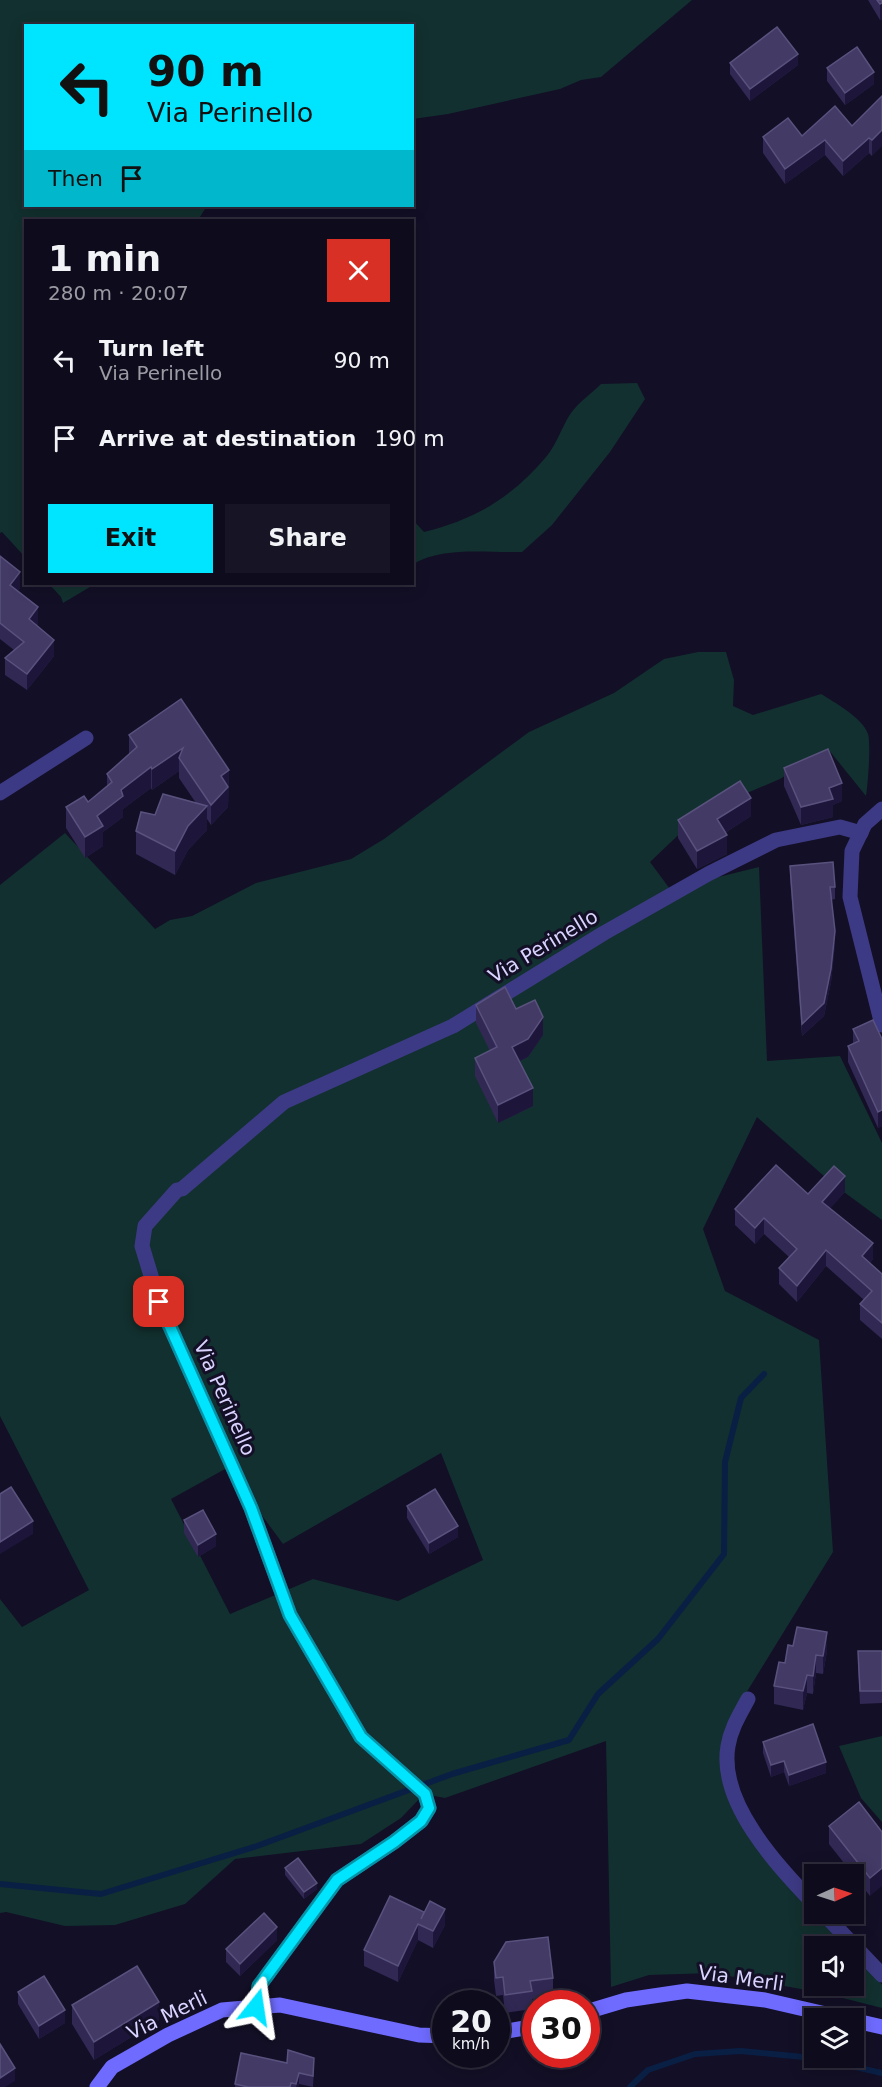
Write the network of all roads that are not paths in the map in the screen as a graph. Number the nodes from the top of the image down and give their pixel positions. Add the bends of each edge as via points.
1 (86, 738) dead end
2 (0, 793) edge
3 (882, 809) edge
4 (861, 833) junction
5 (882, 1025) edge
6 (748, 1699) dead end
7 (804, 1894) edge
8 (834, 1924) edge
9 (882, 1975) edge
10 (256, 2007) junction
11 (600, 2008) edge
12 (882, 2026) edge
13 (432, 2035) edge
14 (97, 2087) edge

1 - 2 street
3 - 4 street
4 - 5 street via 852,851 850,897
4 - 10 street, Via Perinello via 840,827 776,840 604,933 453,1026 284,1102 177,1190 145,1226 142,1246 159,1302 251,1508 290,1615 361,1737 425,1794 429,1808 421,1821 337,1880 259,1986
6 - 7 street via 732,1728 727,1748 729,1779 754,1833
8 - 9 street
10 - 13 street, Via Merli via 280,2005
10 - 14 street, Via Merli via 222,2010 168,2035 112,2067
11 - 12 street, Via Merli via 687,1991 765,2000

